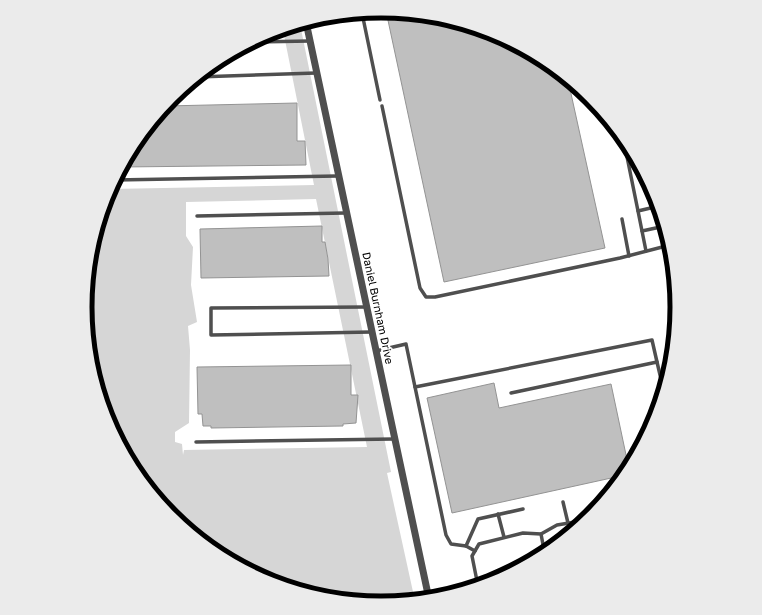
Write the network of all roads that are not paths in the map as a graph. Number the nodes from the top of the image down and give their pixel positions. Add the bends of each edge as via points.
1 (363, 19) edge
2 (307, 28) edge
3 (310, 41) junction
4 (266, 42) edge
5 (316, 73) junction
6 (207, 77) edge
7 (380, 100) dead end
8 (382, 106) dead end
9 (626, 154) edge
10 (337, 176) junction
11 (121, 180) edge
12 (652, 208) edge
13 (638, 211) junction
14 (345, 213) junction
15 (197, 216) dead end
16 (622, 219) dead end
17 (659, 227) edge
18 (642, 231) junction
19 (664, 246) edge
20 (646, 251) junction
21 (629, 256) junction
22 (366, 307) junction
23 (371, 332) junction
24 (376, 351) junction
25 (657, 362) junction
26 (661, 381) edge
27 (415, 387) junction
28 (511, 393) dead end
29 (394, 439) junction
30 (196, 442) dead end
31 (563, 502) dead end
32 (523, 509) dead end
33 (498, 514) junction
34 (575, 522) edge
35 (568, 523) junction
36 (541, 534) junction
37 (504, 537) junction
38 (466, 546) junction
39 (544, 547) edge
40 (475, 552) junction
41 (477, 581) edge
42 (427, 593) edge

1 - 7 lane
2 - 3 street, Daniel Burnham Drive
3 - 4 lane
3 - 5 street, Daniel Burnham Drive
5 - 6 lane
5 - 10 street, Daniel Burnham Drive
8 - 21 lane via 420,288 426,297
9 - 13 lane
10 - 11 lane
10 - 14 street, Daniel Burnham Drive
12 - 13 lane
13 - 18 lane
14 - 15 lane
14 - 22 street, Daniel Burnham Drive
16 - 21 lane
17 - 18 lane
18 - 20 lane
19 - 20 lane
20 - 21 lane
22 - 23 street, Daniel Burnham Drive
22 - 23 lane via 211,308 211,335
23 - 24 street, Daniel Burnham Drive
24 - 27 lane via 406,344
24 - 29 street, Daniel Burnham Drive
25 - 26 lane
25 - 27 lane via 652,340
25 - 28 lane
27 - 38 lane via 446,535 451,544
29 - 30 lane
29 - 42 street, Daniel Burnham Drive
31 - 35 lane
32 - 33 lane
33 - 37 lane
33 - 38 lane via 478,519
34 - 35 lane
35 - 36 lane via 557,525
36 - 37 lane via 523,533
36 - 39 lane
37 - 40 lane via 480,544
38 - 40 lane
40 - 41 lane via 472,556

